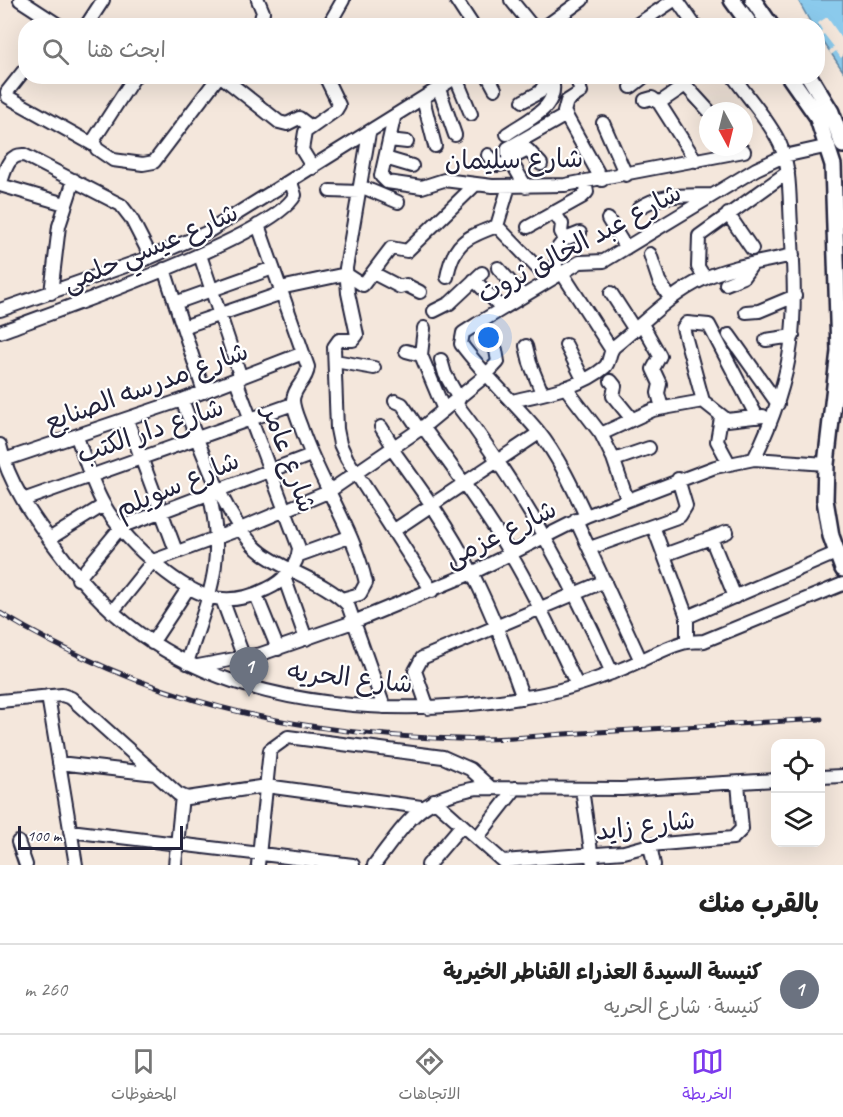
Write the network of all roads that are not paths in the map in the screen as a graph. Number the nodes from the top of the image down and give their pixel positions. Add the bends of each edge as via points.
1 (20, 0) edge
2 (103, 0) edge
3 (258, 0) edge
4 (343, 0) edge
5 (456, 0) edge
6 (512, 0) edge
7 (582, 0) edge
8 (676, 0) edge
9 (732, 0) edge
10 (753, 0) edge
11 (48, 18) edge
12 (91, 18) edge
13 (261, 18) edge
14 (333, 18) edge
15 (468, 18) edge
16 (526, 18) edge
17 (557, 18) edge
18 (648, 18) edge
19 (690, 18) edge
20 (745, 18) edge
21 (765, 18) edge
22 (18, 79) edge
23 (130, 84) edge
24 (214, 84) edge
25 (230, 84) edge
26 (329, 84) edge
27 (446, 84) edge
28 (460, 84) edge
29 (492, 84) edge
30 (545, 84) edge
31 (552, 84) edge
32 (578, 84) edge
33 (636, 84) edge
34 (678, 84) edge
35 (684, 84) edge
36 (739, 84) edge
37 (795, 84) edge
38 (814, 84) edge
39 (632, 87) dead end
40 (439, 89) junction
41 (495, 89) dead end
42 (423, 99) junction
43 (645, 100) dead end
44 (523, 101) dead end
45 (701, 102) edge
46 (660, 103) junction
47 (540, 111) junction
48 (471, 114) dead end
49 (566, 115) junction
50 (394, 118) junction
51 (525, 121) junction
52 (603, 123) dead end
53 (547, 126) junction
54 (310, 127) junction
55 (369, 133) junction
56 (533, 134) junction
57 (455, 135) dead end
58 (513, 135) junction
59 (389, 140) junction
60 (407, 142) dead end
61 (94, 146) junction
62 (435, 146) dead end
63 (836, 146) edge
64 (488, 155) dead end
65 (716, 156) edge
66 (748, 156) edge
67 (784, 156) junction
68 (385, 158) junction
69 (511, 161) junction
70 (696, 161) junction
71 (541, 164) dead end
72 (411, 166) dead end
73 (313, 168) junction
74 (756, 169) junction
75 (788, 172) junction
76 (626, 175) junction
77 (74, 180) junction
78 (602, 180) junction
79 (291, 182) junction
80 (585, 182) junction
81 (0, 185) edge
82 (475, 185) junction
83 (509, 186) junction
84 (526, 187) junction
85 (359, 189) junction
86 (330, 191) dead end
87 (713, 195) junction
88 (398, 202) dead end
89 (65, 204) junction
90 (639, 208) dead end
91 (554, 212) junction
92 (728, 214) junction
93 (608, 219) dead end
94 (258, 225) junction
95 (497, 226) junction
96 (528, 227) dead end
97 (580, 233) dead end
98 (565, 239) junction
99 (626, 248) junction
100 (752, 249) dead end
101 (650, 254) dead end
102 (200, 255) junction
103 (793, 255) junction
104 (151, 257) junction
105 (751, 266) junction
106 (273, 267) junction
107 (498, 268) dead end
108 (164, 270) junction
109 (373, 273) junction
110 (346, 274) junction
111 (447, 277) dead end
112 (555, 277) junction
113 (705, 278) junction
114 (726, 284) dead end
115 (212, 290) junction
116 (281, 291) junction
117 (51, 292) junction
118 (420, 292) dead end
119 (610, 293) dead end
120 (523, 296) junction
121 (795, 296) junction
122 (670, 298) junction
123 (175, 303) junction
124 (502, 308) junction
125 (0, 310) edge
126 (434, 311) dead end
127 (746, 312) dead end
128 (220, 315) junction
129 (477, 324) junction
130 (183, 327) junction
131 (638, 327) junction
132 (424, 328) dead end
133 (0, 332) edge
134 (729, 335) dead end
135 (793, 336) junction
136 (766, 340) dead end
137 (566, 345) dead end
138 (526, 346) dead end
139 (611, 350) junction
140 (406, 351) dead end
141 (303, 353) junction
142 (421, 355) junction
143 (441, 360) dead end
144 (335, 361) junction
145 (374, 368) dead end
146 (485, 376) junction
147 (238, 379) junction
148 (583, 379) junction
149 (611, 381) dead end
150 (565, 387) junction
151 (204, 392) junction
152 (542, 393) junction
153 (182, 400) junction
154 (457, 400) junction
155 (396, 401) dead end
156 (512, 401) junction
157 (703, 402) junction
158 (293, 404) junction
159 (663, 408) junction
160 (776, 409) junction
161 (444, 410) junction
162 (757, 417) junction
163 (631, 418) junction
164 (721, 418) junction
165 (251, 419) junction
166 (127, 420) junction
167 (381, 427) dead end
168 (421, 428) junction
169 (539, 433) junction
170 (601, 434) junction
171 (77, 436) junction
172 (196, 438) junction
173 (393, 448) junction
174 (649, 448) dead end
175 (2, 453) edge
176 (311, 455) junction
177 (141, 457) junction
178 (754, 459) junction
179 (614, 460) junction
180 (499, 461) junction
181 (729, 463) junction
182 (826, 464) junction
183 (270, 470) junction
184 (356, 472) junction
185 (91, 474) junction
186 (678, 479) junction
187 (465, 484) junction
188 (215, 491) junction
189 (328, 492) junction
190 (627, 499) junction
191 (23, 500) junction
192 (104, 505) junction
193 (433, 506) junction
194 (161, 511) junction
195 (285, 511) junction
196 (581, 518) junction
197 (654, 526) junction
198 (121, 527) junction
199 (240, 529) junction
200 (393, 531) junction
201 (727, 532) dead end
202 (546, 536) junction
203 (218, 537) junction
204 (349, 537) junction
205 (711, 538) junction
206 (49, 539) junction
207 (590, 548) junction
208 (176, 551) junction
209 (836, 553) junction
210 (510, 554) junction
211 (298, 555) junction
212 (664, 555) junction
213 (153, 561) junction
214 (843, 569) edge
215 (288, 573) junction
216 (472, 573) junction
217 (78, 579) junction
218 (605, 581) junction
219 (843, 584) edge
220 (189, 587) junction
221 (432, 591) junction
222 (577, 593) junction
223 (256, 595) junction
224 (208, 596) junction
225 (735, 597) junction
226 (222, 599) junction
227 (342, 599) junction
228 (541, 608) junction
229 (112, 612) junction
230 (687, 617) junction
231 (356, 621) junction
232 (497, 627) junction
233 (306, 639) junction
234 (687, 641) junction
235 (152, 643) junction
236 (278, 649) junction
237 (244, 658) junction
238 (641, 661) junction
239 (192, 665) junction
240 (612, 674) junction
241 (577, 685) junction
242 (48, 696) junction
243 (523, 698) junction
244 (0, 701) edge
245 (384, 707) junction
246 (428, 708) junction
247 (59, 763) junction
248 (156, 774) junction
249 (843, 776) edge
250 (825, 777) edge
251 (771, 780) edge
252 (738, 783) junction
253 (266, 786) junction
254 (491, 788) junction
255 (516, 788) junction
256 (582, 789) junction
257 (182, 796) junction
258 (434, 800) junction
259 (421, 807) junction
260 (462, 825) junction
261 (70, 831) junction
262 (477, 838) junction
263 (18, 842) dead end
264 (177, 843) junction
265 (650, 845) junction
266 (259, 859) edge
267 (592, 860) edge
268 (505, 863) edge
269 (26, 865) edge
270 (76, 865) edge
271 (175, 865) edge
272 (353, 865) edge
273 (374, 865) edge
274 (428, 865) edge
275 (654, 865) edge

1 - 11 street
2 - 12 street
3 - 13 street
4 - 14 street
5 - 15 street
6 - 16 street
7 - 17 street
8 - 18 street
8 - 19 street
9 - 20 main road
10 - 21 main road
22 - 61 street via 7,92 8,97
23 - 61 street via 94,137
24 - 61 street via 154,162 113,160
25 - 54 street via 279,122 287,124 299,118
26 - 54 street via 339,105
27 - 40 street, شارع عيسي حلمى
28 - 48 street
29 - 41 street
30 - 44 street via 540,92
31 - 47 street via 554,94 550,104
32 - 49 street via 581,92 565,104
33 - 39 street
34 - 46 street
35 - 45 street
36 - 67 street via 776,136
37 - 63 main road
38 - 63 main road via 831,112
40 - 42 street, شارع عيسي حلمى
40 - 57 street
42 - 50 street, شارع عيسي حلمى
42 - 62 street
43 - 46 street via 652,98
46 - 70 street
47 - 51 street
47 - 53 street
49 - 53 street
49 - 78 street
50 - 55 street, شارع عيسي حلمى
50 - 59 street, شارع سليمان
51 - 56 street
51 - 58 street
52 - 76 street
53 - 56 street
54 - 73 street via 305,132 302,150
55 - 73 street, شارع عيسي حلمى
55 - 85 street
56 - 58 street
58 - 69 street via 508,148
59 - 60 street
59 - 68 street, شارع سليمان
63 - 67 street, شارع عبد الخالق ثروت
63 - 182 main road via 839,335
64 - 69 street via 497,165
65 - 70 street, شارع سليمان
66 - 74 street
67 - 74 street, شارع عبد الخالق ثروت
67 - 75 street
68 - 72 street
68 - 82 street, شارع سليمان via 381,176 387,182 422,187 444,180
69 - 71 street via 528,150
69 - 84 street
70 - 76 street, شارع سليمان
73 - 79 street, شارع عيسي حلمى
74 - 87 street, شارع عبد الخالق ثروت
75 - 92 street
75 - 103 street
76 - 78 street, شارع سليمان
77 - 81 street via 24,156 13,157
77 - 89 street
77 - 104 street via 121,205
78 - 80 street, شارع سليمان
79 - 94 street, شارع عيسي حلمى via 295,188 292,201
79 - 104 street, شارع عيسي حلمى via 226,223
80 - 84 street, شارع سليمان
80 - 91 street via 585,194
81 - 89 street
82 - 83 street, شارع سليمان
82 - 109 street via 407,251 391,248
83 - 84 street, شارع سليمان
83 - 95 street
85 - 86 street
85 - 88 street
85 - 110 street
87 - 90 street via 662,196
87 - 99 street, شارع عبد الخالق ثروت
89 - 117 street via 54,248
91 - 96 street
91 - 98 street
92 - 100 street
92 - 113 street via 699,236 698,267
93 - 99 street
94 - 102 street, شارع عيسي حلمى
94 - 106 street
95 - 111 street via 468,236 457,248
95 - 112 street
97 - 98 street
98 - 112 street via 557,249
99 - 112 street, شارع عبد الخالق ثروت via 604,261 585,260
101 - 122 street
102 - 108 street, شارع عيسي حلمى
102 - 115 street, شارع عامر
103 - 105 street
103 - 121 street
104 - 117 street, شارع عيسي حلمى
105 - 113 street
105 - 114 street via 743,277
106 - 115 street
106 - 116 street
107 - 120 street
108 - 123 street
108 - 133 street, شارع عيسي حلمى
109 - 110 street via 361,285
109 - 118 street
110 - 116 street
110 - 144 street via 357,335 353,340 337,342
112 - 120 street, شارع عبد الخالق ثروت
112 - 139 street
113 - 122 street
115 - 123 street
115 - 128 street, شارع عامر
116 - 128 street
116 - 141 street
117 - 125 street, شارع عيسي حلمى
119 - 131 street
120 - 124 street, شارع عبد الخالق ثروت
121 - 127 street via 759,311
121 - 135 street
122 - 131 street
123 - 130 street
124 - 126 street via 478,277 450,303
124 - 129 street, شارع عبد الخالق ثروت
128 - 130 street
128 - 147 street, شارع عامر
129 - 146 street, شارع عبد الخالق ثروت via 498,356 495,367
129 - 146 street via 463,333 460,340
130 - 151 street
131 - 139 street
131 - 159 street via 660,357 652,369 660,384 658,393
132 - 142 street
134 - 160 street
135 - 136 street
135 - 160 street
137 - 148 street
138 - 152 street
139 - 148 street via 606,366
140 - 142 street
141 - 147 street, شارع مدرسه الصنايع
141 - 158 street via 308,373 294,392
142 - 161 street
143 - 154 street
144 - 145 street
144 - 184 street via 337,429 343,451
146 - 154 street, شارع عبد الخالق ثروت
146 - 156 street
147 - 151 street, شارع مدرسه الصنايع
147 - 165 street, شارع عامر
148 - 150 street
149 - 163 street via 614,396
150 - 152 street
150 - 170 street
151 - 153 street, شارع مدرسه الصنايع
152 - 156 street
153 - 166 street, شارع مدرسه الصنايع
153 - 172 street
154 - 161 street, شارع عبد الخالق ثروت
154 - 180 street
155 - 168 street
156 - 169 street
157 - 159 street
157 - 162 street via 683,328 687,323 709,325
157 - 164 street
158 - 165 street, شارع دار الكتب
158 - 176 street
159 - 163 street
160 - 162 street
160 - 178 street
161 - 168 street, شارع عبد الخالق ثروت
162 - 164 street
163 - 170 street
164 - 181 street via 717,441
165 - 172 street, شارع دار الكتب
165 - 183 street, شارع عامر
166 - 171 street, شارع مدرسه الصنايع
166 - 177 street
167 - 173 street
168 - 173 street, شارع عبد الخالق ثروت
168 - 187 street
169 - 180 street
169 - 196 street via 573,487
170 - 179 street
171 - 175 street, شارع مدرسه الصنايع
171 - 185 street
172 - 177 street, شارع دار الكتب
172 - 188 street
173 - 184 street, شارع عبد الخالق ثروت
173 - 193 street
174 - 179 street
175 - 191 street, شارع الحريه
176 - 183 street, شارع سويلم
176 - 189 street
177 - 185 street, شارع دار الكتب
177 - 194 street
178 - 181 street, شارع عزمى
178 - 182 street, شارع عزمى
179 - 190 street
180 - 187 street
180 - 202 street
181 - 186 street, شارع عزمى
182 - 209 main road via 825,500
183 - 188 street, شارع سويلم
183 - 195 street, شارع عامر
184 - 189 street, شارع عبد الخالق ثروت
184 - 200 street
185 - 191 street, شارع دار الكتب
185 - 192 street
186 - 190 street, شارع عزمى
186 - 197 street via 685,510 680,516
187 - 193 street
187 - 210 street
188 - 194 street, شارع سويلم
188 - 199 street
188 - 203 street
189 - 195 street, شارع عبد الخالق ثروت
189 - 204 street
190 - 196 street, شارع عزمى
191 - 206 street, شارع الحريه
192 - 198 street
192 - 206 street
193 - 200 street
193 - 216 street
194 - 198 street, شارع سويلم
194 - 208 street
195 - 199 street, شارع عبد الخالق ثروت
195 - 211 street, شارع عامر
196 - 202 street, شارع عزمى
196 - 207 street
197 - 207 street
197 - 212 street
198 - 213 street
198 - 217 street, شارع سويلم
199 - 203 street, شارع عبد الخالق ثروت
199 - 215 street
200 - 221 street
201 - 205 street
202 - 210 street, شارع عزمى
202 - 222 street
203 - 208 street, شارع عبد الخالق ثروت
203 - 224 street via 217,566
204 - 211 street
204 - 227 street via 366,583 360,594
205 - 212 street
205 - 225 street
206 - 217 street, شارع الحريه
207 - 218 street
208 - 213 street, شارع عبد الخالق ثروت
209 - 214 main road
209 - 225 street
210 - 216 street, شارع عزمى
210 - 228 street
211 - 215 street
212 - 230 street
213 - 220 street
213 - 229 street
215 - 223 street
215 - 227 street
215 - 233 street
216 - 221 street, شارع عزمى
216 - 232 street
217 - 229 street, شارع الحريه
218 - 222 street
218 - 238 street
219 - 234 street, شارع الحريه via 704,641
220 - 224 street
220 - 235 street
221 - 231 street, شارع عزمى
222 - 228 street
222 - 240 street
223 - 226 street
223 - 236 street
224 - 226 street
224 - 239 street
225 - 230 street
226 - 237 street
227 - 231 street
228 - 232 street
228 - 241 street
229 - 235 street, شارع الحريه
230 - 234 street
231 - 233 street, شارع عزمى
231 - 245 street
232 - 243 street
232 - 246 street via 418,661 415,671
233 - 236 street, شارع عزمى
234 - 238 street, شارع الحريه
235 - 239 street, شارع الحريه
236 - 237 street, شارع عزمى
237 - 239 street, شارع عزمى
238 - 240 street, شارع الحريه
239 - 245 street, شارع الحريه via 289,695
240 - 241 street, شارع الحريه
241 - 243 street, شارع الحريه
242 - 244 street
242 - 247 street
242 - 248 street via 71,698
243 - 246 street, شارع الحريه
245 - 246 street, شارع الحريه
247 - 248 street
247 - 261 street
248 - 257 street
249 - 250 street
251 - 252 street
252 - 256 street
252 - 265 street, شارع زايد via 742,824 737,836
253 - 254 street via 270,750 281,740 296,736 443,757 470,769
253 - 257 street via 193,799
253 - 259 street
253 - 266 street
254 - 255 street
254 - 258 street via 462,790
255 - 256 street
255 - 262 street
256 - 267 street
257 - 264 street
258 - 259 street
258 - 260 street
259 - 273 street
260 - 262 street
260 - 274 street
261 - 264 street
261 - 270 street
262 - 268 street
263 - 269 street
264 - 266 street
264 - 271 street
265 - 267 street, شارع زايد
265 - 275 street
266 - 272 street
267 - 268 street, شارع زايد

